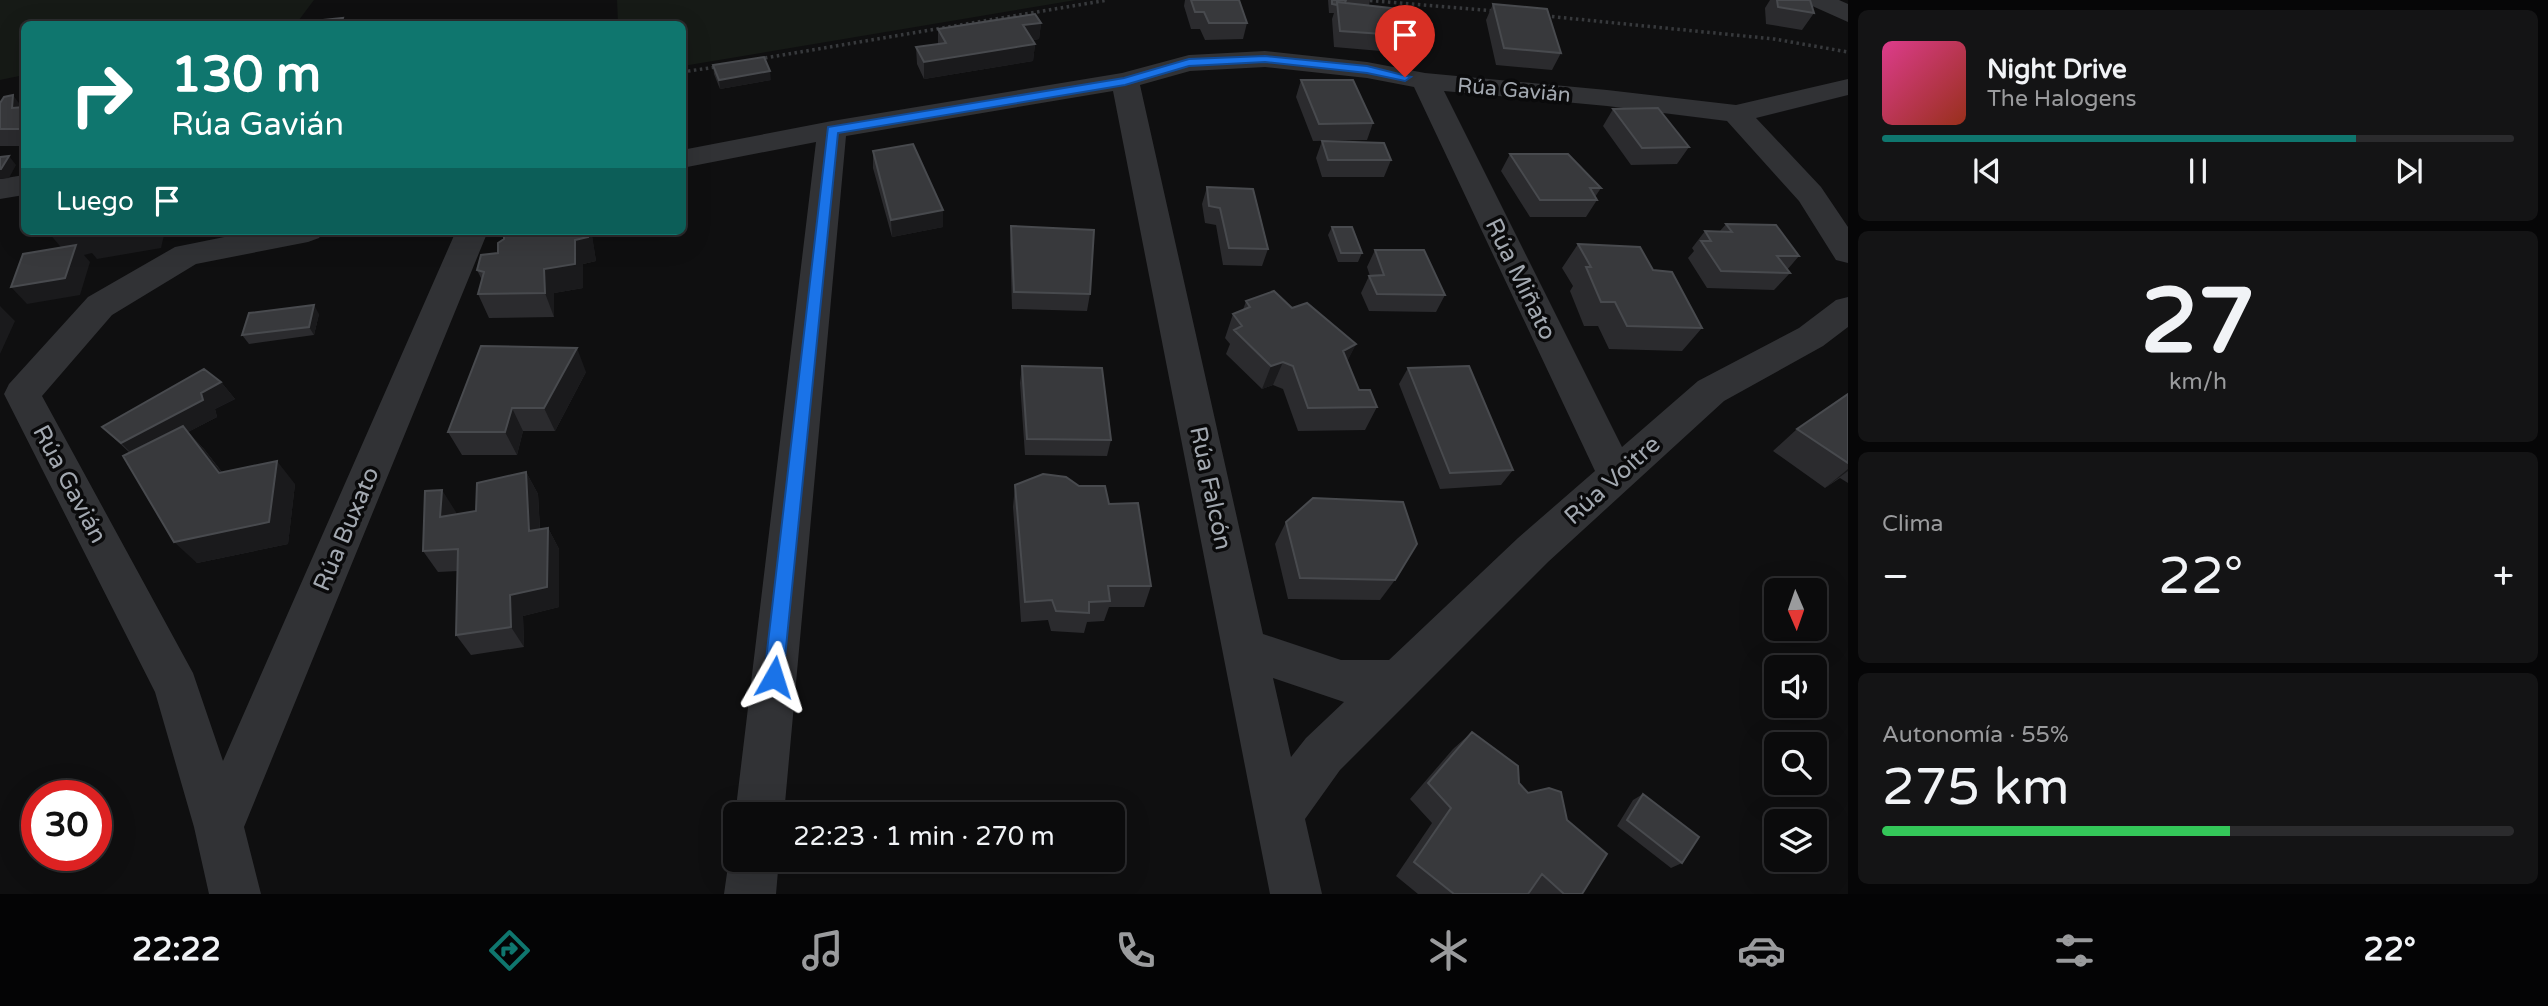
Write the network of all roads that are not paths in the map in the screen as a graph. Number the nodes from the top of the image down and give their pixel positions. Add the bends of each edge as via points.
1 (1819, 0) edge
2 (1848, 14) edge
3 (1125, 81) junction
4 (1425, 81) junction
5 (1848, 87) edge
6 (1736, 114) junction
7 (832, 130) junction
8 (686, 158) edge
9 (21, 186) edge
10 (0, 189) edge
11 (289, 235) edge
12 (470, 235) edge
13 (1848, 252) edge
14 (1848, 309) edge
15 (1617, 476) junction
16 (1245, 648) junction
17 (1398, 681) junction
18 (760, 802) edge
19 (1279, 813) junction
20 (219, 827) junction
21 (753, 872) edge
22 (235, 894) edge
23 (750, 894) edge
24 (1296, 894) edge

1 - 2 street
3 - 4 street, Rúa Gavián via 1189,63 1265,59 1367,69
3 - 7 street, Rúa Gavián
3 - 16 street, Rúa Falcón
4 - 6 street, Rúa Gavián
4 - 15 street, Rúa Miñato
5 - 6 street, Rúa Gavián
6 - 13 street via 1810,194
7 - 8 street, Rúa Gavián
7 - 18 street
9 - 10 street
11 - 20 street, Rúa Gavián via 187,255 100,306 22,394 177,688
12 - 20 street, Rúa Buxato
14 - 15 street, Rúa Voitre via 1811,337 1712,391
15 - 17 street, Rúa Voitre
16 - 17 street via 1341,681
16 - 19 street, Rúa Falcón
17 - 19 street, Rúa Voitre via 1323,754
19 - 24 street, Rúa Falcón
20 - 22 street, Rúa Gavián
21 - 23 street

